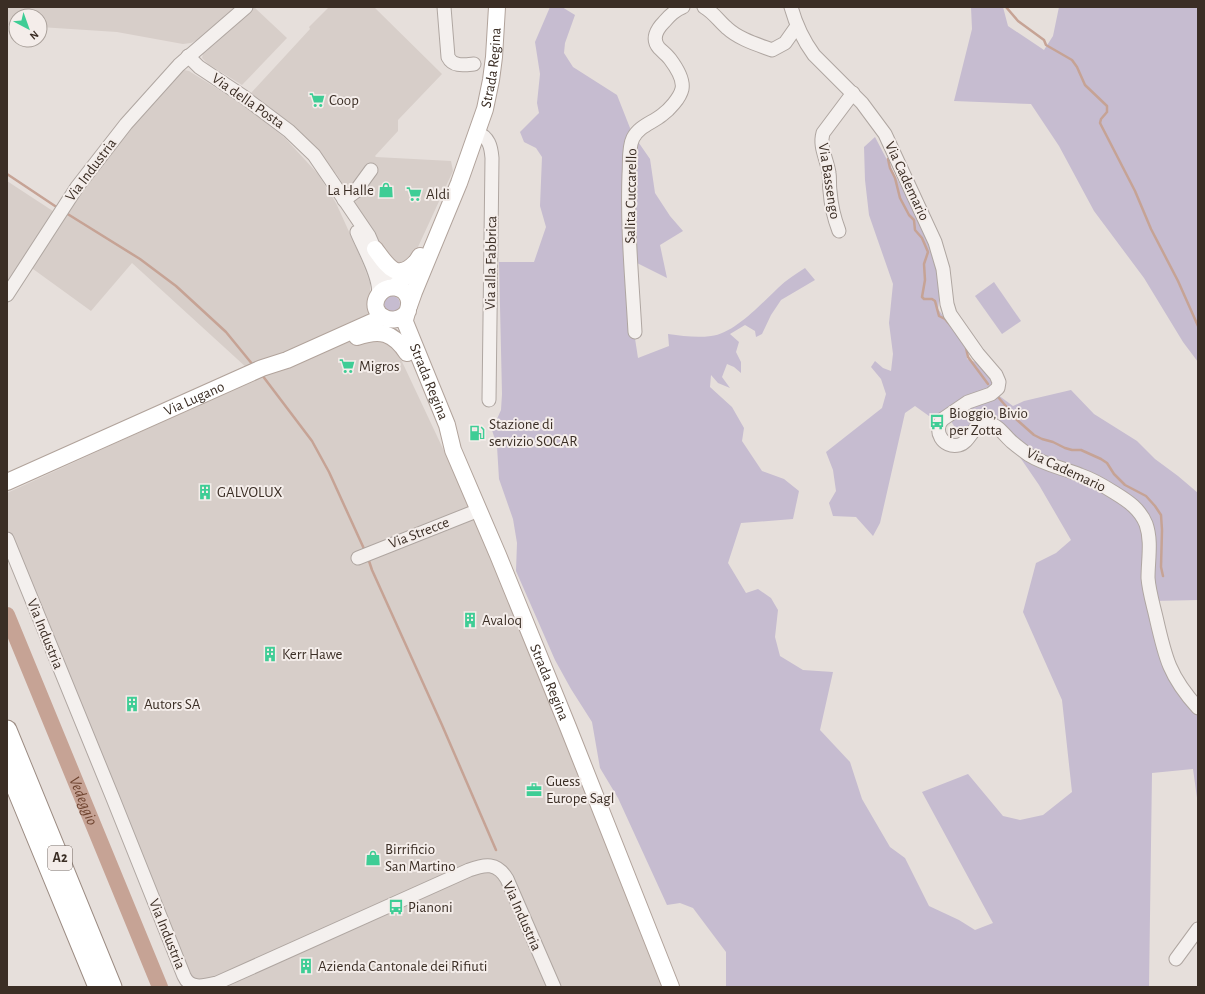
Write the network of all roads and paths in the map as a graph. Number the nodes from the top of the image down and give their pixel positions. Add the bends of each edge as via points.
1 (246, 7) edge
2 (444, 7) edge
3 (497, 7) edge
4 (683, 7) edge
5 (704, 7) edge
6 (791, 7) edge
7 (797, 26) junction
8 (188, 56) junction
9 (474, 64) dead end
10 (853, 93) junction
11 (476, 132) junction
12 (470, 149) junction
13 (371, 170) dead end
14 (459, 183) junction
15 (347, 205) junction
16 (839, 231) dead end
17 (375, 250) junction
18 (418, 259) junction
19 (7, 295) edge
20 (386, 302) junction
21 (408, 308) junction
22 (635, 332) dead end
23 (407, 353) junction
24 (289, 359) junction
25 (257, 370) junction
26 (433, 392) junction
27 (490, 400) dead end
28 (453, 450) junction
29 (7, 482) edge
30 (479, 510) junction
31 (7, 539) edge
32 (358, 558) dead end
33 (1198, 708) edge
34 (7, 730) edge
35 (7, 766) edge
36 (1198, 929) edge
37 (1176, 959) dead end
38 (98, 987) edge
39 (112, 987) edge
40 (195, 987) edge
41 (554, 987) edge
42 (671, 987) edge

1 - 8 street
2 - 9 street via 448,57 455,64
3 - 11 main road, Strada Regina via 491,80
4 - 22 street, Salita Cuccarello via 670,15 655,34 658,47 670,58 681,79 680,96 662,115 637,132 630,151 628,199
5 - 7 street via 739,36 772,50 785,43
6 - 7 street, Via Cademario
7 - 10 street, Via Cademario via 814,55
8 - 15 street, Via della Posta via 199,67 295,136 314,155
8 - 19 street, Via Industria via 96,161
10 - 16 street, Via Bassengo via 821,138 830,174 832,209
10 - 33 street, Via Cademario via 870,111 885,134 929,229 941,261 950,314 999,382 994,392 968,402 943,418 938,428 941,438 946,444 958,445 979,425 992,424 1036,459 1086,478 1116,493 1135,507 1148,529 1149,587 1165,655 1175,678
11 - 12 main road, Strada Regina
11 - 27 street, Via alla Fabbrica via 489,142 492,158
12 - 14 main road, Strada Regina
12 - 18 main road, Strada Regina via 453,180
13 - 15 street
14 - 21 main road, Strada Regina
14 - 26 main road via 454,210 423,285 415,316 416,337
15 - 17 street, Via della Posta via 369,236
15 - 20 street, Via della Posta
17 - 18 main road via 394,271 408,270
17 - 20 street, Via della Posta
18 - 20 main road, Strada Regina
20 - 21 main road via 400,319
20 - 21 main road via 404,292 409,300
20 - 23 main road
20 - 24 main road, Via Lugano
20 - 25 main road via 358,321
21 - 26 main road, Strada Regina via 405,316 406,326
23 - 24 main road via 391,336 374,332 302,358
23 - 28 main road via 440,428
24 - 25 main road, Via Lugano
25 - 29 main road, Via Lugano
26 - 28 main road, Strada Regina via 447,425
28 - 30 main road, Strada Regina
30 - 32 street, Via Strecce
30 - 42 main road, Strada Regina
31 - 40 street, Via Industria via 186,981
34 - 39 highway, A2
35 - 38 highway, A2
36 - 37 street
40 - 41 street, Via Industria via 217,983 469,870 487,865 499,869 507,879

